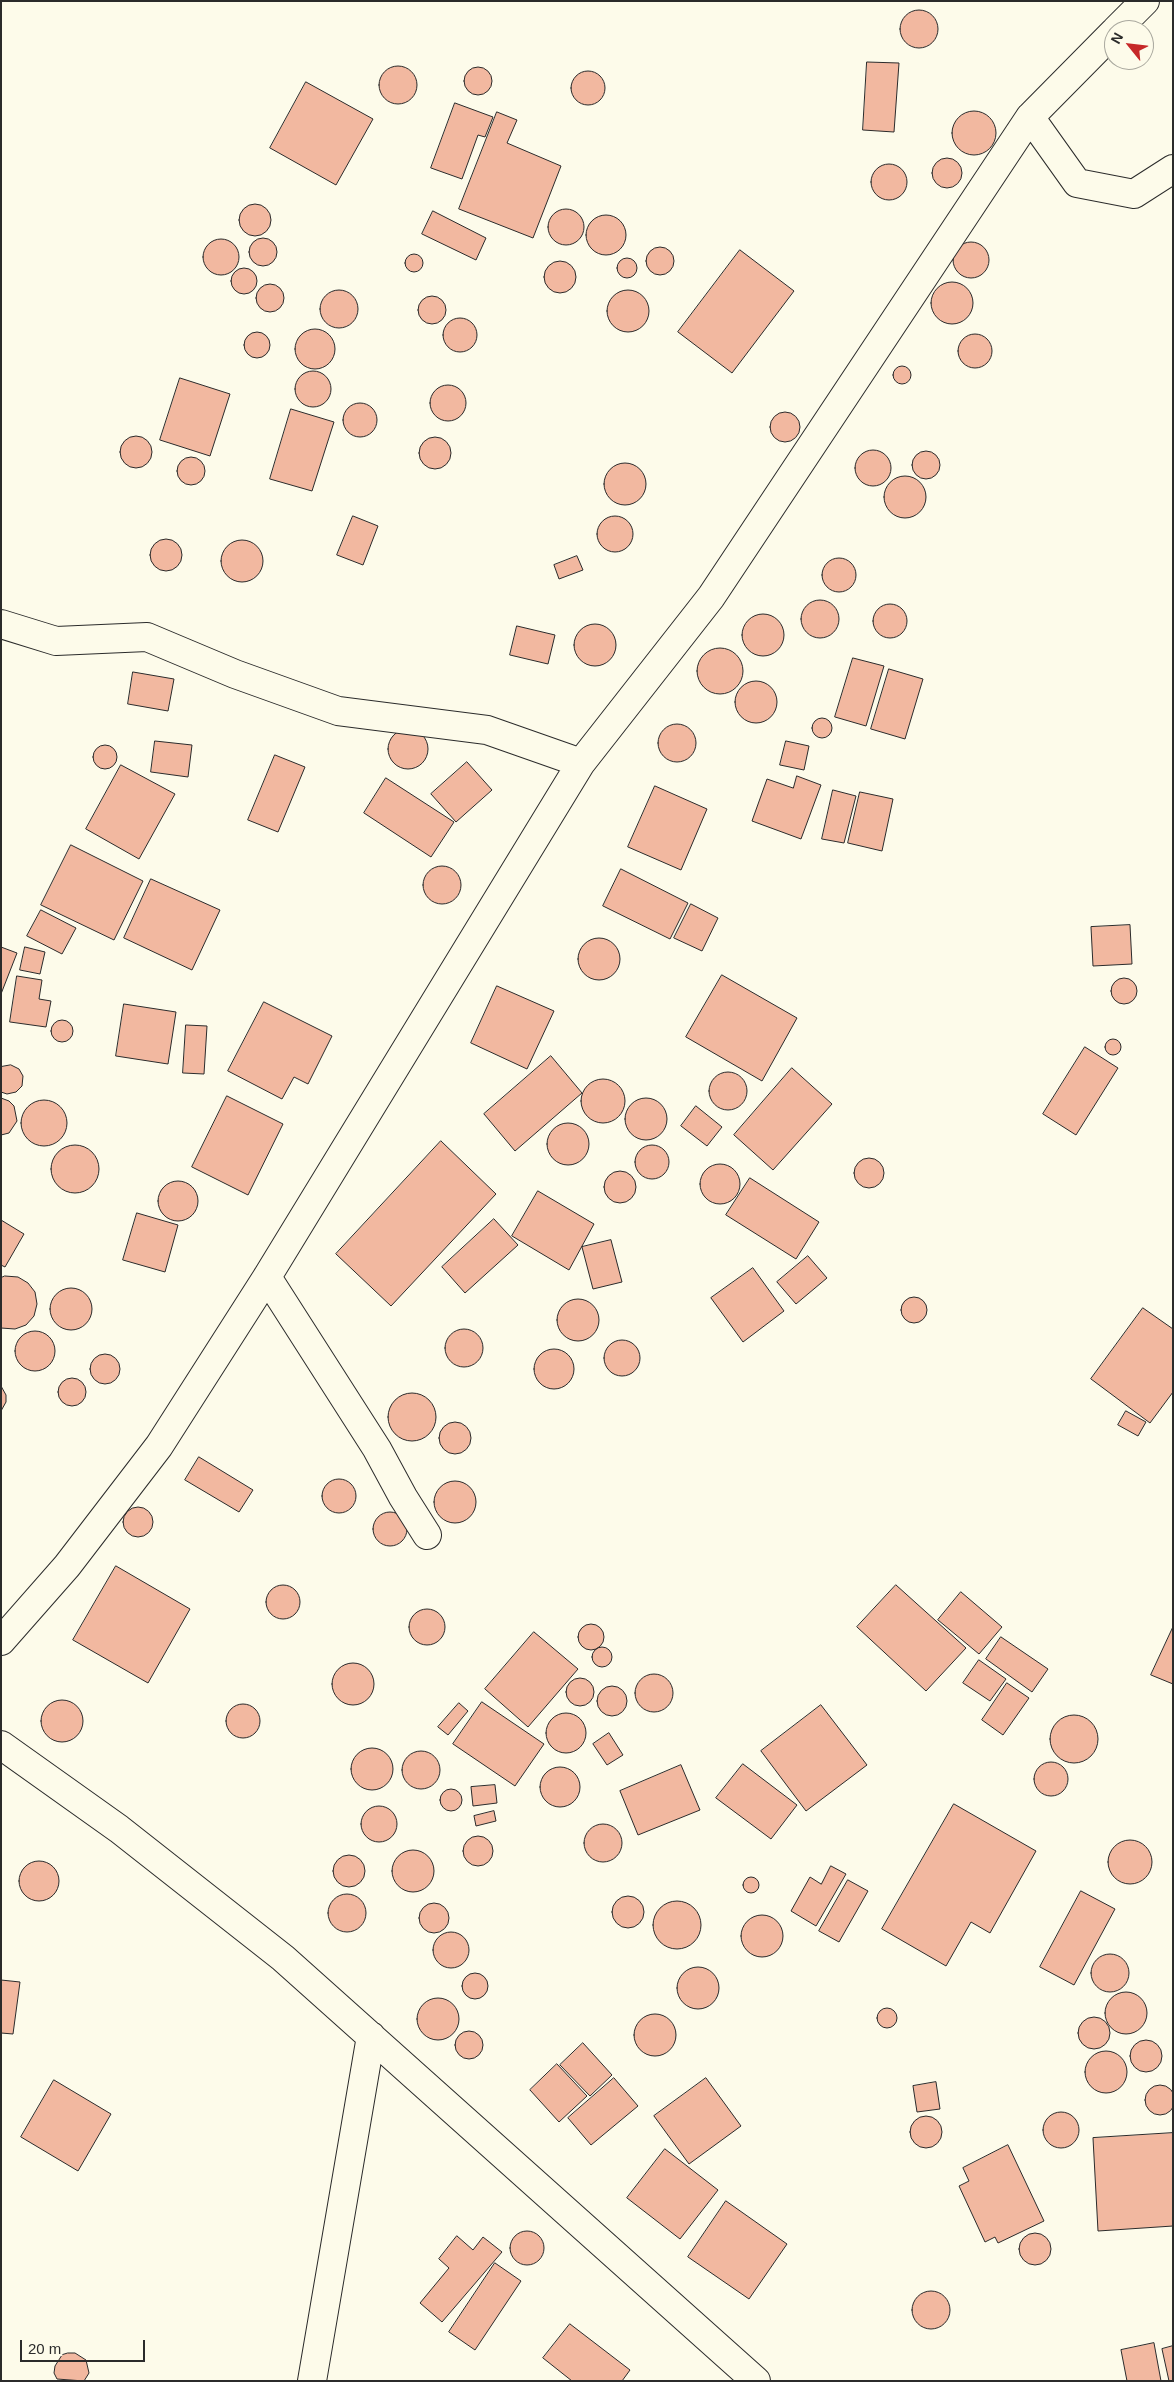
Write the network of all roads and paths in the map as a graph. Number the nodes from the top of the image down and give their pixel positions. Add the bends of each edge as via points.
1 (1145, 1) edge
2 (1126, 20) edge
3 (1104, 42) edge
4 (1030, 117) junction
5 (1173, 169) edge
6 (1, 624) edge
7 (580, 763) junction
8 (267, 1277) junction
9 (428, 1536) dead end
10 (1, 1641) edge
11 (1, 1745) edge
12 (372, 2036) junction
13 (312, 2381) edge
14 (756, 2381) edge

1 - 2 street
3 - 4 street
4 - 5 street via 1077,184 1134,194
4 - 7 street via 711,598
6 - 7 street via 56,641 147,637 235,674 338,711 487,730
7 - 8 street
8 - 9 street via 377,1449
8 - 10 street via 159,1446 67,1566
11 - 12 street via 119,1829 283,1958
12 - 13 street
12 - 14 street

